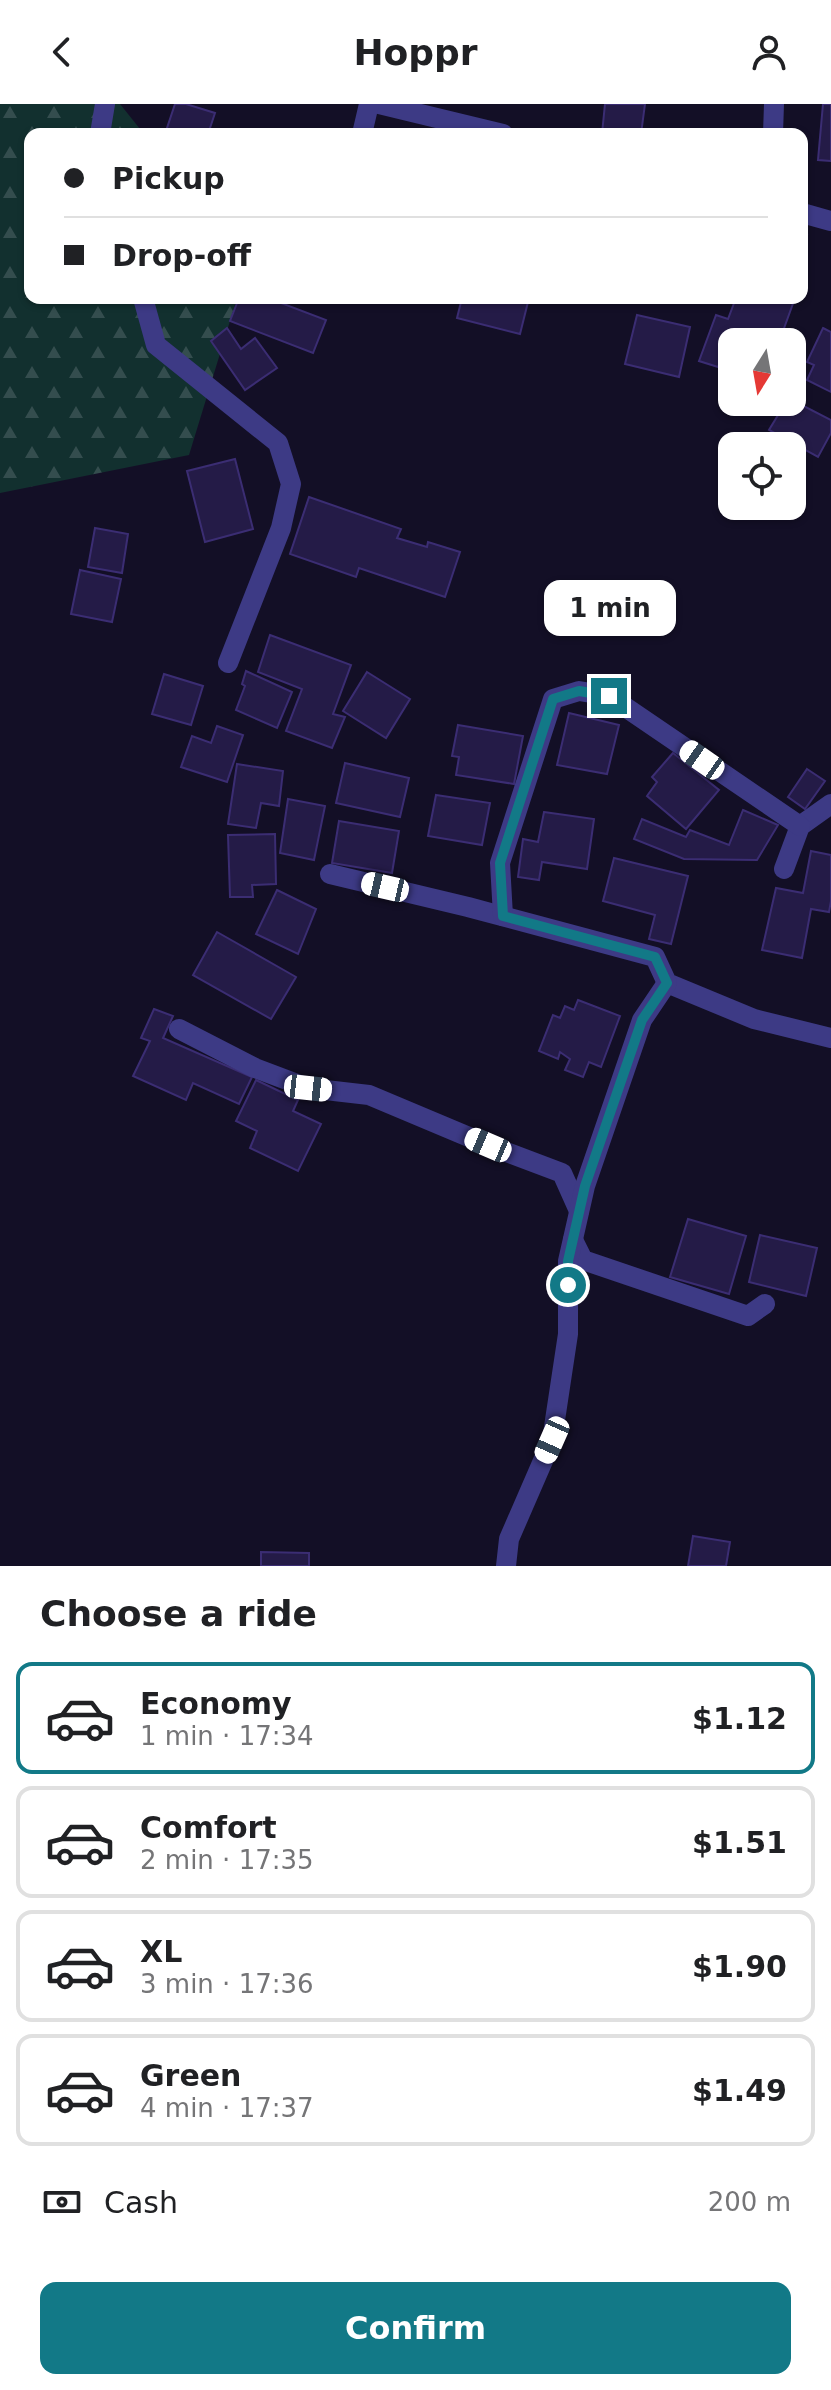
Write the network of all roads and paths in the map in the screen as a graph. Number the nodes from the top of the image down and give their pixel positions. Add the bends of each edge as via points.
1 (105, 104) edge
2 (369, 104) edge
3 (379, 104) edge
4 (774, 104) edge
5 (101, 128) edge
6 (363, 128) edge
7 (478, 128) edge
8 (773, 128) edge
9 (808, 215) edge
10 (831, 221) edge
11 (145, 304) edge
12 (228, 663) dead end
13 (831, 804) edge
14 (800, 826) junction
15 (784, 869) dead end
16 (330, 874) dead end
17 (503, 916) junction
18 (667, 983) junction
19 (179, 1029) dead end
20 (831, 1038) edge
21 (579, 1211) junction
22 (573, 1240) junction
23 (765, 1304) dead end
24 (506, 1566) edge

1 - 5 street
2 - 6 street
3 - 7 street
4 - 8 street
9 - 10 street
11 - 12 street via 156,345 278,443 291,484 281,528
13 - 14 street
14 - 15 street
14 - 17 street via 609,696 579,691 553,699 500,863
16 - 17 street
17 - 18 street via 655,957
18 - 20 street via 754,1019
18 - 21 street via 642,1020
19 - 21 street via 308,1088 369,1095 562,1173
21 - 22 street
22 - 23 street via 583,1260 748,1316
22 - 24 street via 568,1334 552,1440 509,1539

